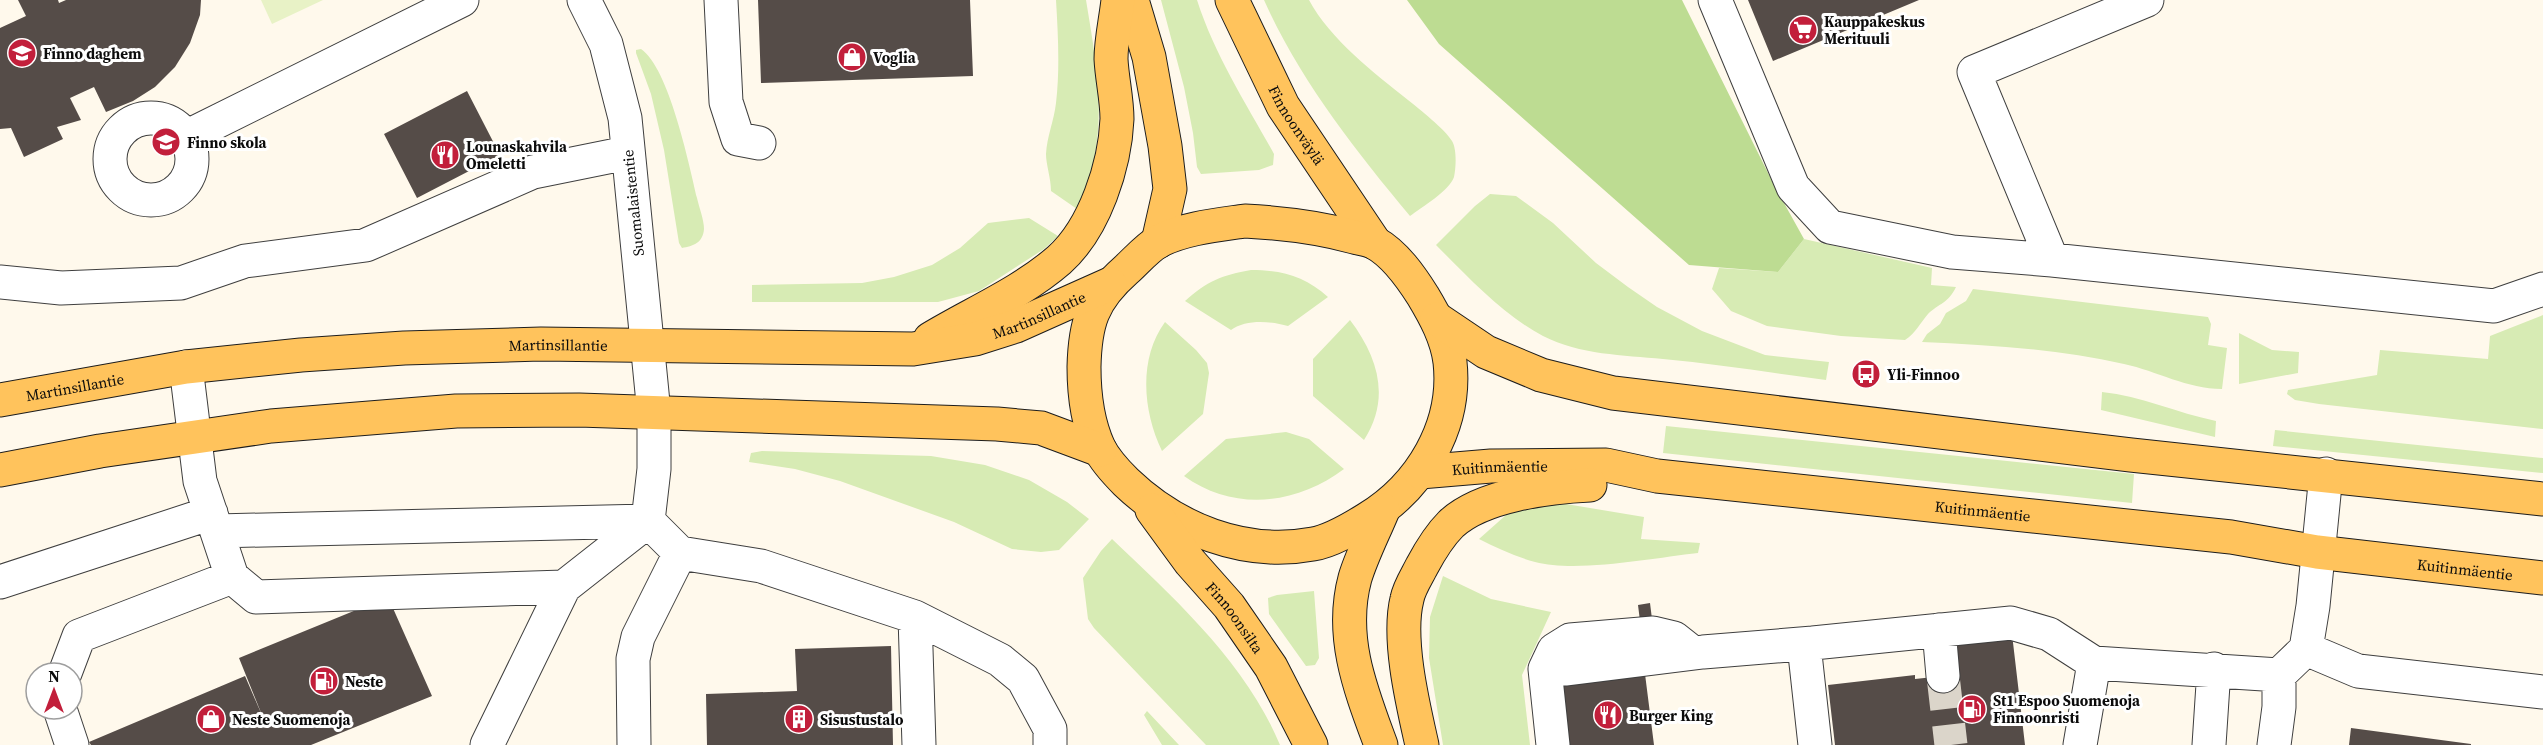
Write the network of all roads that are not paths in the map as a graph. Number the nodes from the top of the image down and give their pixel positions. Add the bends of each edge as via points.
1 (462, 0) edge
2 (584, 0) edge
3 (721, 0) edge
4 (1118, 0) edge
5 (1132, 0) edge
6 (1232, 0) edge
7 (1714, 0) edge
8 (2147, 0) edge
9 (186, 137) dead end
10 (759, 143) dead end
11 (627, 153) junction
12 (1158, 242) junction
13 (1375, 243) junction
14 (2052, 260) junction
15 (0, 282) edge
16 (1110, 284) junction
17 (2543, 289) edge
18 (1437, 319) junction
19 (647, 345) junction
20 (913, 349) junction
21 (186, 367) junction
22 (0, 400) edge
23 (654, 413) junction
24 (194, 437) junction
25 (1100, 450) junction
26 (0, 470) edge
27 (1420, 472) junction
28 (2326, 474) junction
29 (1657, 476) junction
30 (2543, 499) edge
31 (1146, 501) junction
32 (1383, 510) junction
33 (648, 521) junction
34 (214, 522) junction
35 (2317, 552) junction
36 (680, 553) junction
37 (232, 577) junction
38 (2543, 578) edge
39 (0, 582) edge
40 (564, 587) junction
41 (915, 617) junction
42 (1939, 630) junction
43 (1813, 643) junction
44 (2306, 649) junction
45 (70, 661) edge
46 (2094, 663) junction
47 (2214, 669) junction
48 (2279, 675) junction
49 (1943, 676) tunnel mouth
50 (2543, 692) edge
51 (64, 721) edge
52 (72, 745) edge
53 (487, 745) edge
54 (634, 745) edge
55 (919, 745) edge
56 (1050, 745) edge
57 (1311, 745) edge
58 (1381, 745) edge
59 (1422, 745) edge
60 (1553, 745) edge
61 (1815, 745) edge
62 (2080, 745) edge
63 (2209, 745) edge
64 (2274, 745) edge

1 - 9 street
2 - 11 street, Suomalaistentie via 606,44 617,80
3 - 10 street via 726,102 738,139
4 - 20 main road via 1111,58 1117,119 1112,160 1087,224 1061,258 1020,289
5 - 12 main road via 1149,57 1170,189
6 - 13 main road, Finnoonväylä via 1283,106
7 - 14 street via 1793,187 1830,227 1952,252
8 - 14 street via 1974,72
11 - 15 street via 533,172 366,245 245,261 181,283 61,288
11 - 19 street, Suomalaistentie
12 - 13 main road via 1204,227 1245,221 1290,223
12 - 16 main road
13 - 18 main road via 1405,269
14 - 17 street via 2494,306
16 - 20 main road, Martinsillantie via 1016,326 975,339
16 - 25 main road via 1092,312 1085,344 1088,418
18 - 27 main road via 1450,361 1449,391 1435,449
18 - 28 main road via 1486,352 1541,375 1613,393 2131,455
19 - 20 main road, Martinsillantie
19 - 21 main road, Martinsillantie via 405,348
19 - 23 street, Suomalaistentie
21 - 22 main road, Martinsillantie
21 - 24 street
23 - 24 main road via 456,411 271,426
23 - 25 main road via 997,424 1041,428
23 - 33 street, Suomalaistentie via 654,469
24 - 26 main road
24 - 34 street via 200,481
25 - 31 main road
27 - 29 main road, Kuitinmäentie via 1491,466 1606,465
27 - 32 main road
28 - 30 main road
28 - 35 street
29 - 35 main road, Kuitinmäentie via 2231,537
29 - 59 main road via 1552,487 1482,506 1452,523 1431,549 1407,599 1404,630
31 - 32 main road via 1201,533 1247,546 1287,549 1317,544
31 - 57 main road, Finnoonsilta via 1190,562 1229,606 1271,667
32 - 58 main road via 1355,580 1351,614 1356,677
33 - 34 street
33 - 36 street
33 - 40 street
34 - 37 street
34 - 39 street
35 - 38 main road, Kuitinmäentie
35 - 44 street
36 - 41 street via 761,566
36 - 54 street via 638,637 633,659
37 - 40 street via 256,597
37 - 45 street via 79,636
40 - 53 street
41 - 55 street
41 - 56 street via 1000,660 1023,679 1050,729
42 - 43 street
42 - 46 street via 2011,623 2049,634
42 - 49 street
43 - 60 street via 1545,669
43 - 61 street via 1805,654
44 - 48 street
44 - 50 street via 2358,671
46 - 47 street
46 - 62 street
47 - 48 street
47 - 63 street
48 - 64 street
51 - 52 street

